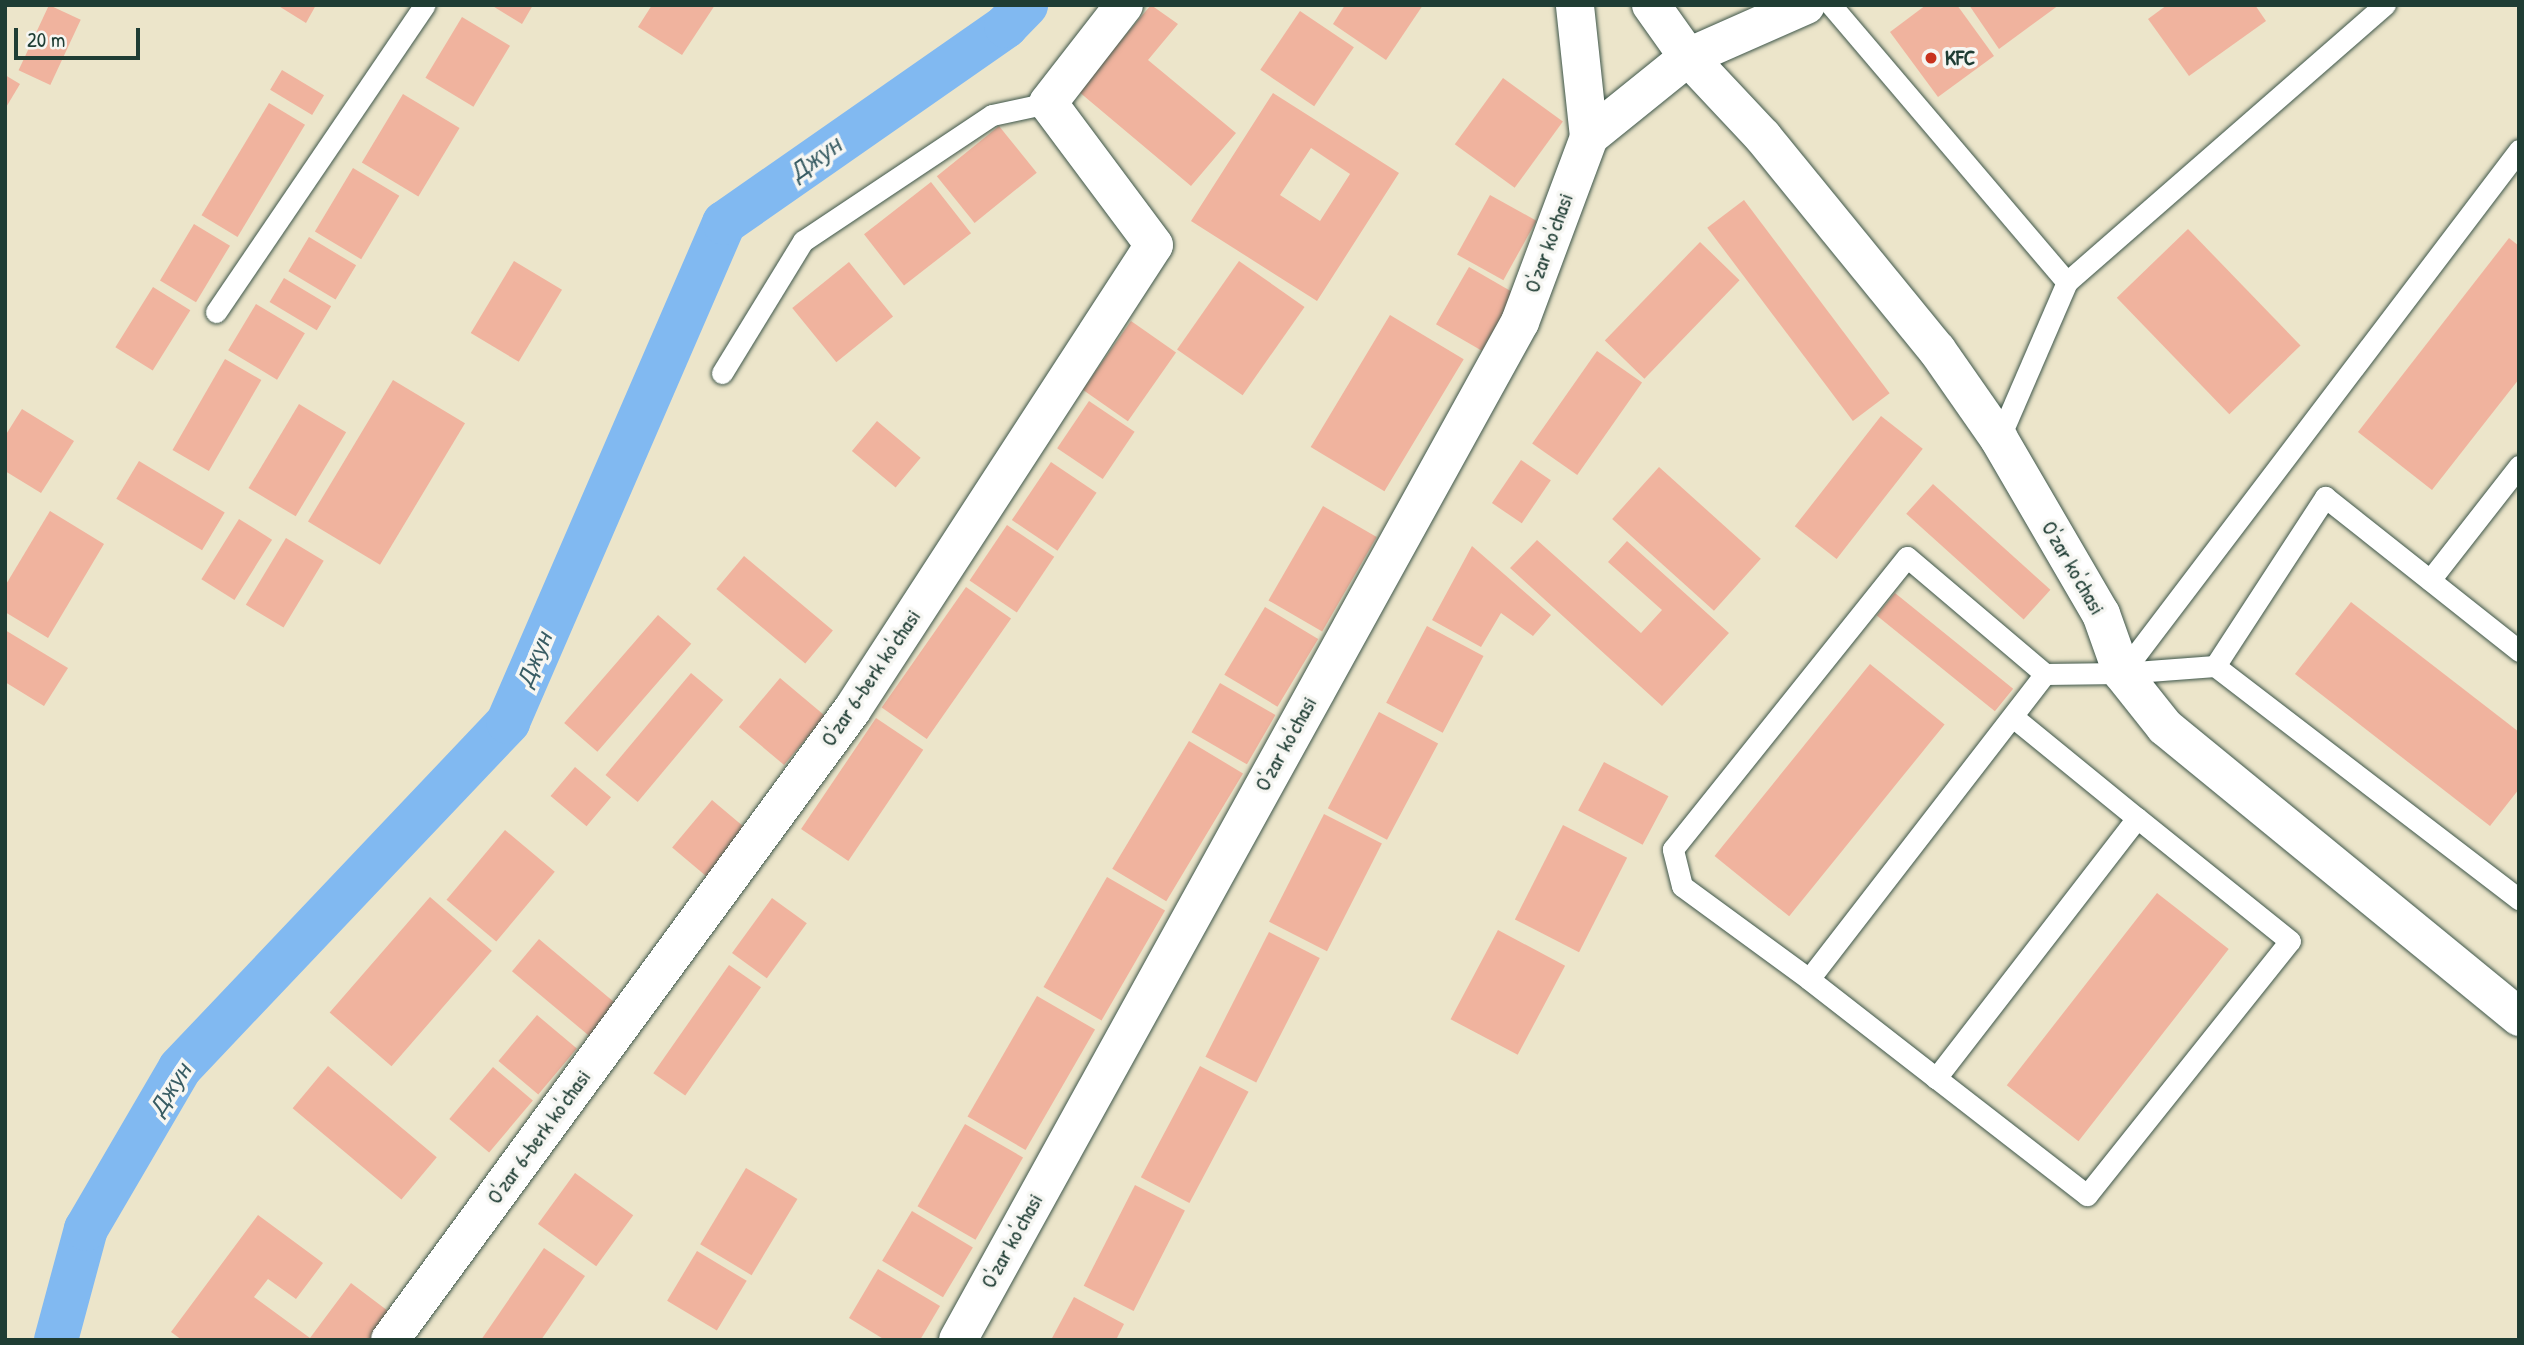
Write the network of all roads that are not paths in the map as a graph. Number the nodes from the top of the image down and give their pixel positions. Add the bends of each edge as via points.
1 (425, 5) edge
2 (1124, 5) edge
3 (1575, 5) edge
4 (1651, 5) edge
5 (1806, 5) edge
6 (1831, 5) edge
7 (2385, 5) edge
8 (1688, 57) junction
9 (1048, 103) junction
10 (1589, 137) junction
11 (2519, 150) edge
12 (2067, 282) junction
13 (216, 312) dead end
14 (722, 373) dead end
15 (1998, 439) junction
16 (2519, 466) edge
17 (2430, 580) junction
18 (2519, 651) edge
19 (2215, 666) junction
20 (2122, 673) junction
21 (2045, 674) junction
22 (2013, 718) junction
23 (2137, 818) junction
24 (2518, 897) edge
25 (1809, 979) junction
26 (2519, 1017) edge
27 (1936, 1078) junction
28 (390, 1340) edge
29 (958, 1340) edge

1 - 13 lane
2 - 9 street
3 - 10 street
4 - 8 street, O'zar ko'chasi
5 - 8 street
6 - 12 lane
7 - 12 lane
8 - 10 street
8 - 15 street, O'zar ko'chasi via 1763,137 1937,350
9 - 14 lane via 992,115 803,241
9 - 28 street, O'zar 6-berk ko'chasi via 1154,245 852,710
10 - 29 street, O'zar ko'chasi via 1520,322
11 - 20 lane
12 - 15 lane
15 - 20 street, O'zar ko'chasi via 2101,614
16 - 17 lane
17 - 18 lane
17 - 19 lane via 2325,498
19 - 20 lane
19 - 24 lane
20 - 21 lane
20 - 26 street, O'zar ko'chasi via 2165,727
21 - 22 lane
21 - 25 lane via 1907,557 1697,815 1673,849 1682,886
22 - 23 lane
22 - 25 lane
23 - 27 lane
23 - 27 lane via 2290,941 2087,1195
25 - 27 lane

